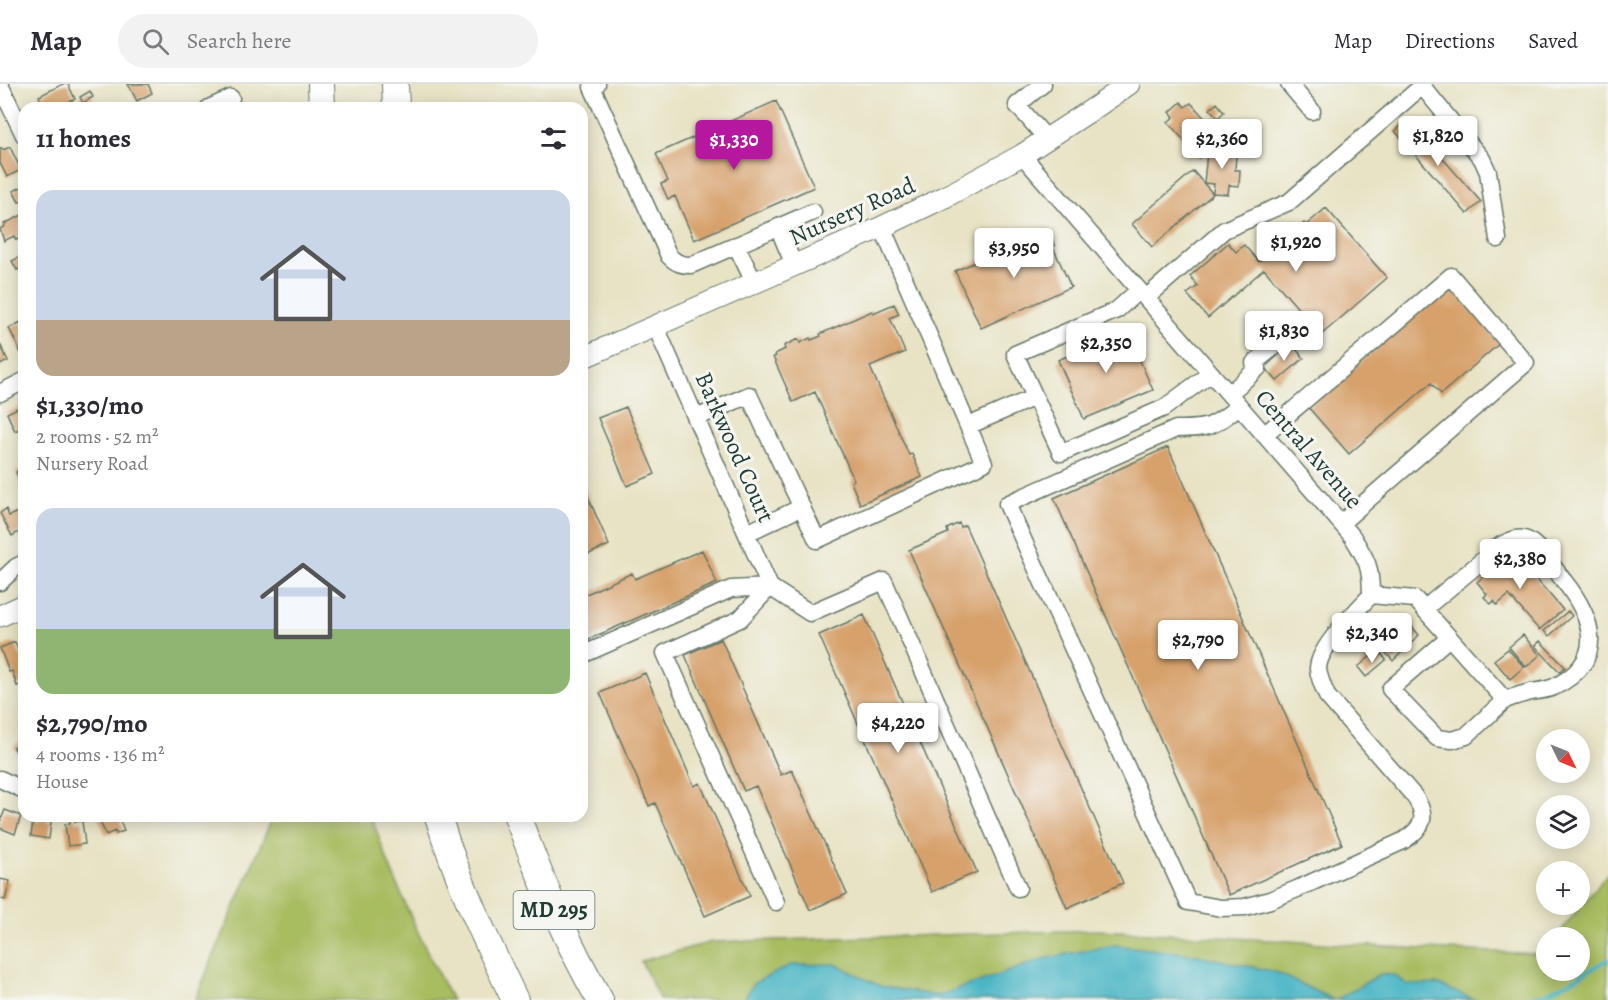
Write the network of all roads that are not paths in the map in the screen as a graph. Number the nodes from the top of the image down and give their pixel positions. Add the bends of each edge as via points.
1 (321, 84) edge
2 (395, 84) edge
3 (597, 84) edge
4 (1042, 84) edge
5 (1129, 84) edge
6 (0, 85) edge
7 (1292, 85) edge
8 (231, 98) dead end
9 (222, 102) edge
10 (322, 102) edge
11 (396, 102) edge
12 (1312, 111) dead end
13 (6, 114) edge
14 (18, 128) edge
15 (1047, 139) junction
16 (1022, 155) junction
17 (813, 212) dead end
18 (777, 227) junction
19 (882, 227) junction
20 (1498, 239) dead end
21 (736, 245) junction
22 (794, 265) junction
23 (754, 282) junction
24 (1143, 294) junction
25 (655, 325) junction
26 (1287, 336) dead end
27 (588, 355) edge
28 (1211, 373) junction
29 (18, 384) edge
30 (0, 393) edge
31 (1035, 397) junction
32 (1234, 400) junction
33 (696, 418) junction
34 (968, 426) junction
35 (1264, 435) junction
36 (802, 507) junction
37 (1341, 523) junction
38 (747, 533) junction
39 (18, 566) edge
40 (0, 582) edge
41 (770, 587) junction
42 (1371, 596) junction
43 (18, 608) edge
44 (1424, 609) junction
45 (0, 616) edge
46 (1449, 638) junction
47 (588, 653) edge
48 (1504, 700) junction
49 (0, 779) edge
50 (18, 787) edge
51 (440, 822) edge
52 (519, 822) edge
53 (1018, 888) dead end
54 (776, 902) dead end
55 (515, 1000) edge
56 (600, 1000) edge

1 - 10 highway
2 - 11 highway
3 - 21 street via 592,87 669,256 682,265 691,265
4 - 15 street via 1017,105
5 - 15 main road, Nursery Road
6 - 13 street
7 - 12 street
8 - 9 street
13 - 14 street
15 - 16 main road, Nursery Road
16 - 19 main road, Nursery Road
16 - 24 street, Central Avenue
17 - 18 street
18 - 21 street
18 - 22 street
19 - 22 main road, Nursery Road
19 - 34 street
20 - 24 street via 1488,172 1482,159 1422,87 1289,202 1224,230
21 - 23 street
22 - 23 main road, Nursery Road
23 - 25 main road, Nursery Road
24 - 28 street, Central Avenue
24 - 31 street via 1117,310 1015,354
25 - 27 main road, Nursery Road
25 - 33 street, Barkwood Court
26 - 32 street via 1254,363 1258,368
28 - 31 street via 1164,408 1060,453
28 - 32 street, Central Avenue
29 - 30 street
31 - 34 street
32 - 35 street, Central Avenue
32 - 42 street via 1212,426 1176,429 1007,504 1188,902 1221,908 1270,900 1403,841 1421,826 1422,806 1327,696 1321,682 1321,657
33 - 36 street via 749,395
33 - 38 street, Barkwood Court
34 - 36 street via 984,463 817,540
35 - 37 street, Central Avenue
35 - 37 street via 1451,276 1526,363
36 - 38 street
37 - 42 street, Central Avenue via 1366,558
38 - 41 street, Barkwood Court
39 - 40 street
41 - 47 street via 731,589
41 - 53 street via 810,613 884,581
41 - 54 street via 740,619 665,653
42 - 44 street via 1415,599
43 - 45 main road
44 - 46 street
44 - 48 street via 1501,545 1515,538 1527,540 1538,549 1586,614 1591,637 1586,659 1574,674 1552,688
46 - 48 street
46 - 48 street via 1390,689 1437,738 1452,740 1466,736
49 - 50 street
51 - 55 highway, MD 295 via 480,928
52 - 56 highway, MD 295 via 549,897

